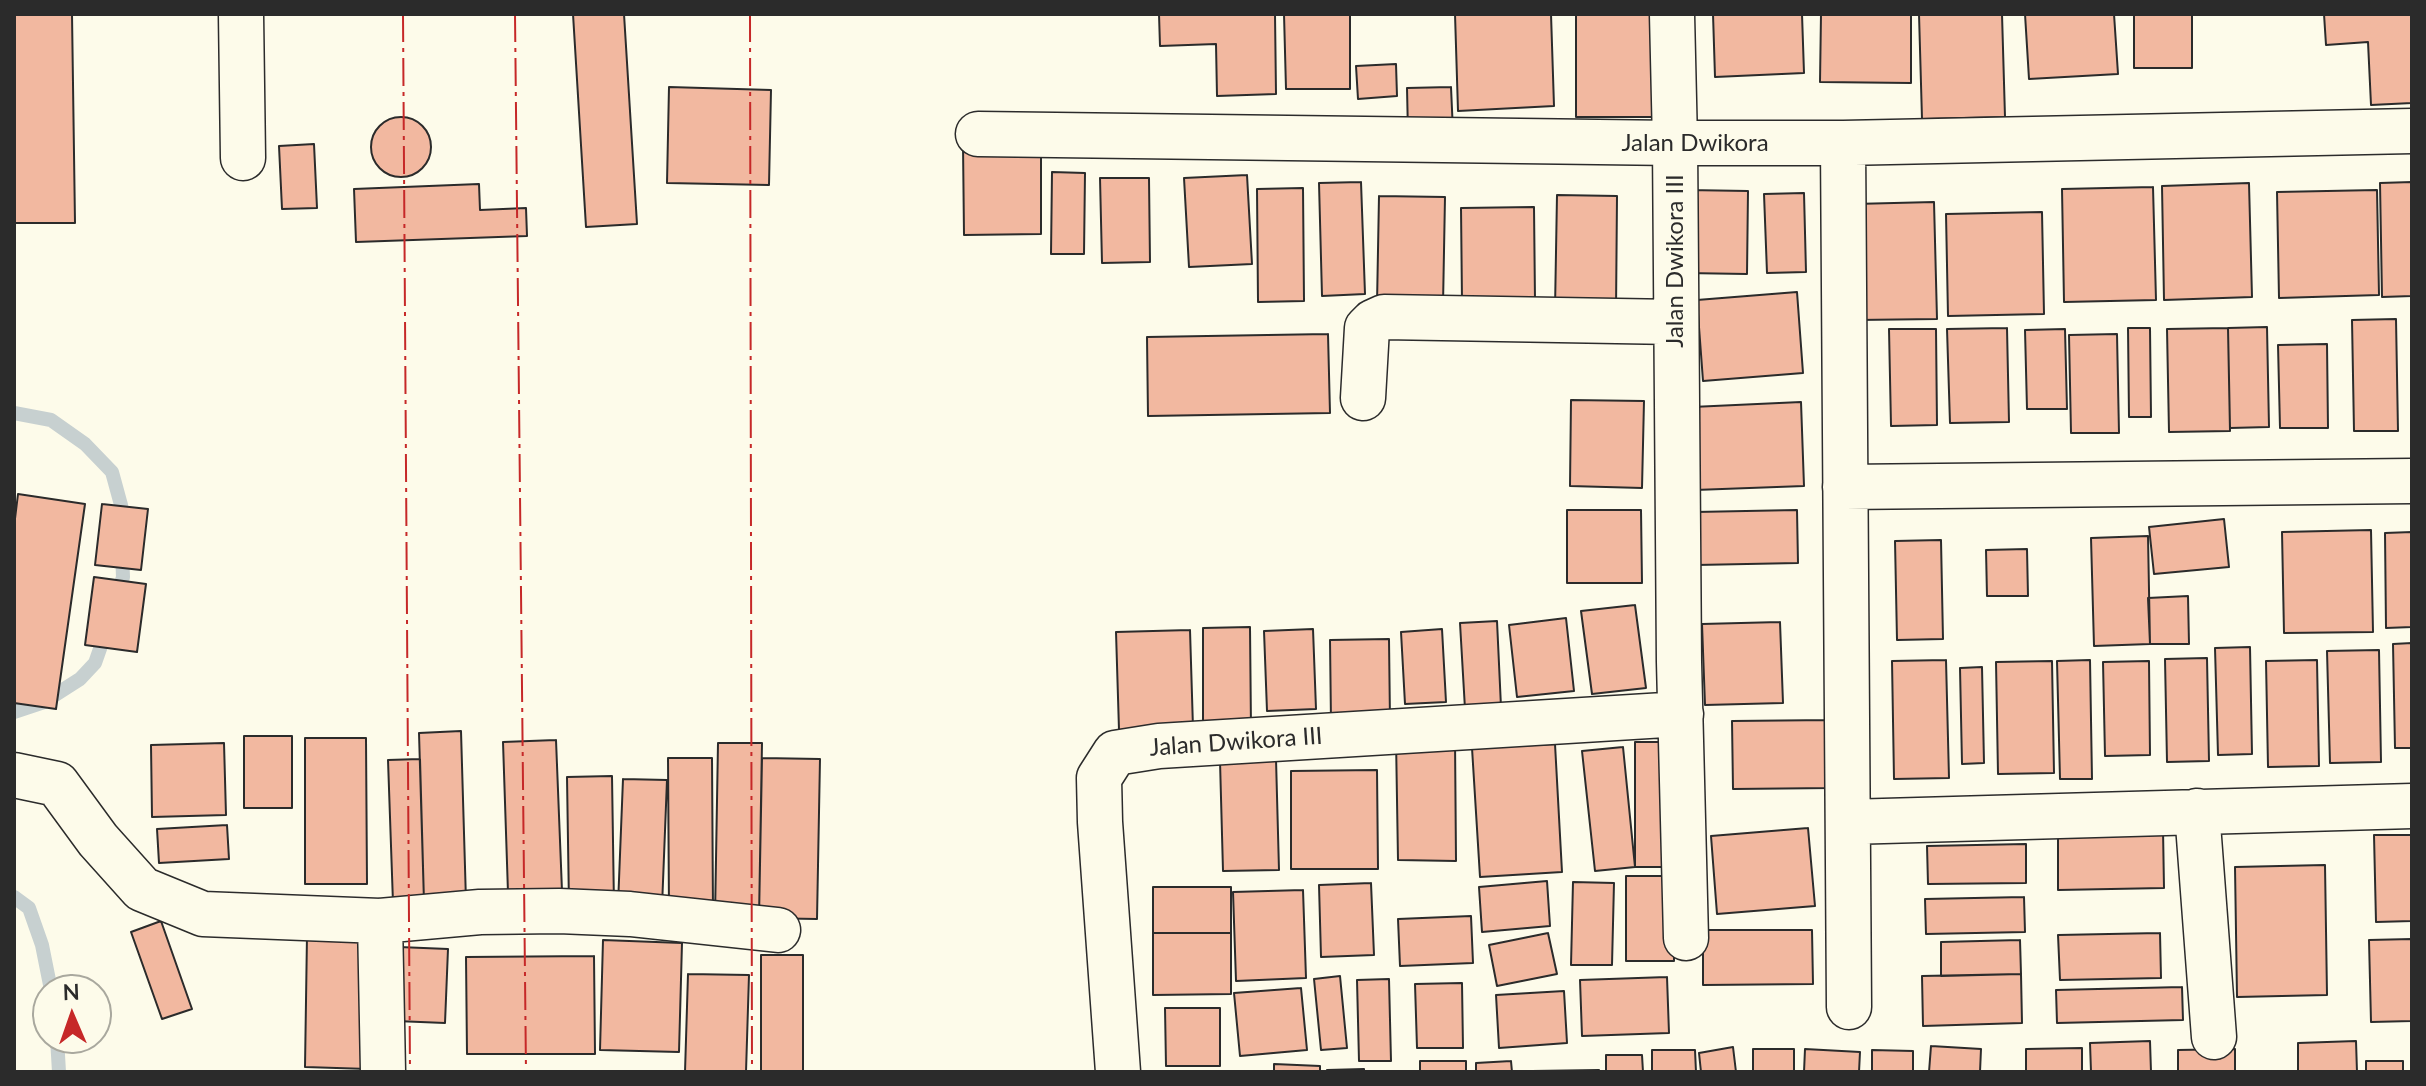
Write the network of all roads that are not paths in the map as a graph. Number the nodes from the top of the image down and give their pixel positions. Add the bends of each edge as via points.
1 (241, 14) edge
2 (1672, 14) edge
3 (2412, 131) edge
4 (978, 134) dead end
5 (1675, 143) junction
6 (1843, 143) junction
7 (243, 158) dead end
8 (1675, 322) junction
9 (1363, 398) dead end
10 (2412, 481) edge
11 (1845, 487) junction
12 (1681, 714) junction
13 (14, 775) edge
14 (2412, 806) edge
15 (2197, 811) junction
16 (1848, 822) junction
17 (380, 921) junction
18 (778, 930) dead end
19 (1686, 938) dead end
20 (1849, 1007) dead end
21 (2214, 1037) dead end
22 (383, 1072) edge
23 (1118, 1072) edge

1 - 7 street
2 - 5 street, Jalan Dwikora III
3 - 6 street, Jalan Dwikora
4 - 5 street, Jalan Dwikora
5 - 6 street, Jalan Dwikora
5 - 8 street, Jalan Dwikora III
6 - 11 street
8 - 9 street via 1384,317 1367,328
8 - 12 street, Jalan Dwikora III
10 - 11 street
11 - 16 street
12 - 19 street, Jalan Dwikora III
12 - 23 street, Jalan Dwikora III via 1115,753 1099,778
13 - 17 street via 57,784 142,889 203,914
14 - 15 street
15 - 16 street
15 - 21 street
16 - 20 street
17 - 18 street via 559,911
17 - 22 street

